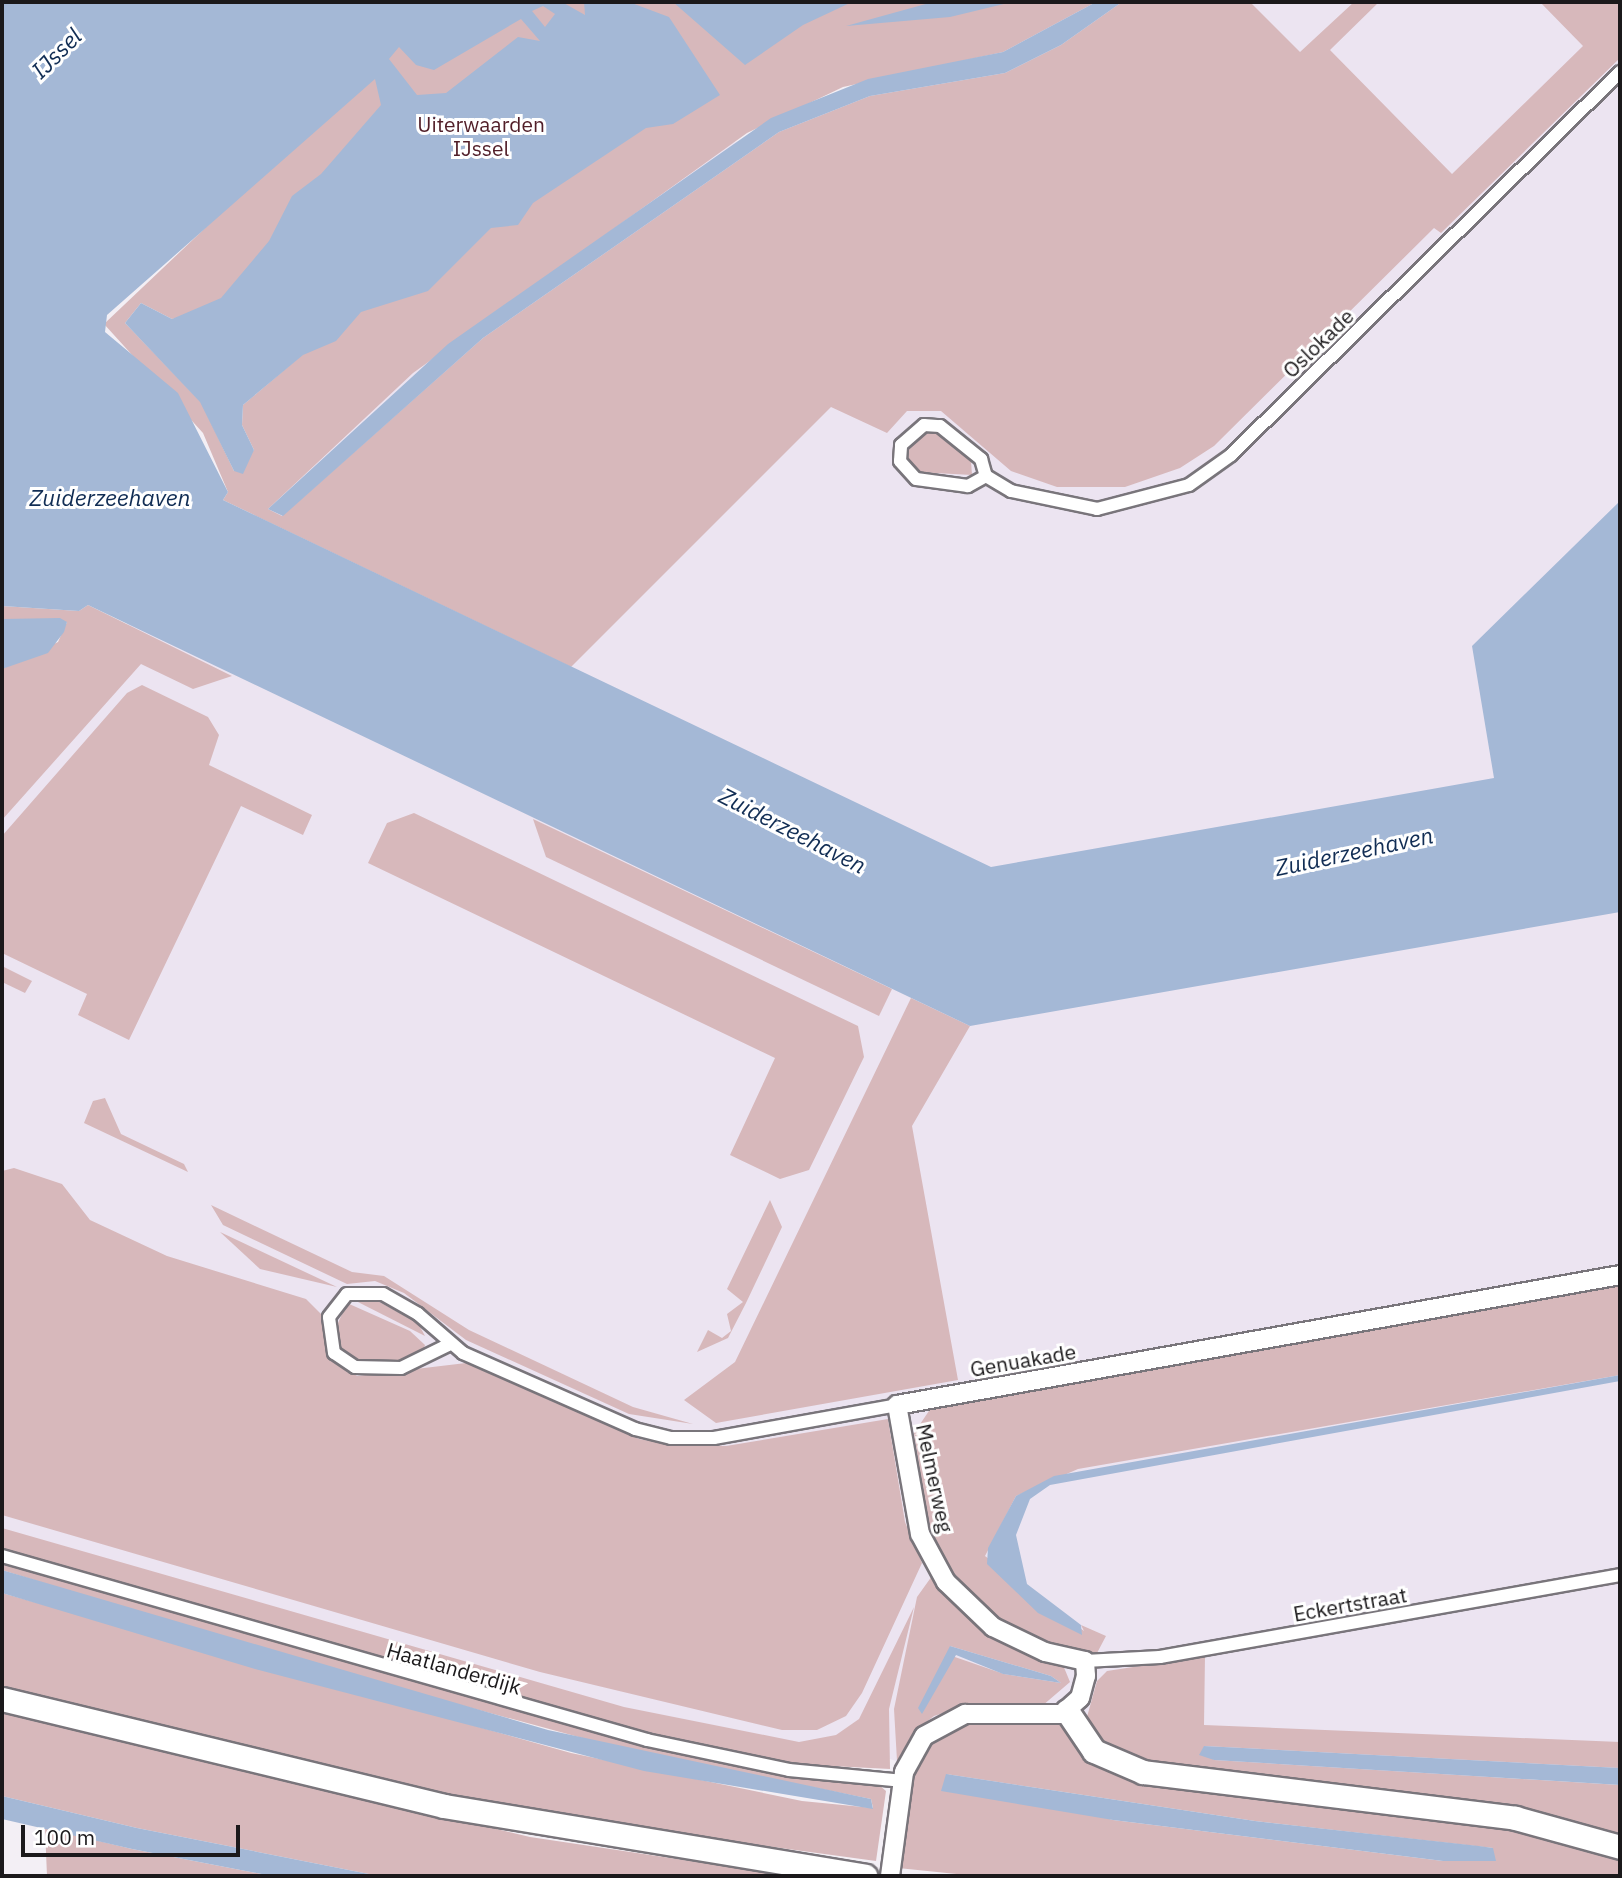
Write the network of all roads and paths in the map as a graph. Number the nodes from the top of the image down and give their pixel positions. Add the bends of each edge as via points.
1 (1620, 72) edge
2 (986, 476) junction
3 (1620, 1275) edge
4 (448, 1345) junction
5 (897, 1405) junction
6 (2, 1556) edge
7 (1620, 1575) edge
8 (1085, 1661) junction
9 (2, 1699) edge
10 (1067, 1711) junction
11 (902, 1781) junction
12 (1620, 1847) edge
13 (863, 1876) edge
14 (890, 1876) edge

1 - 2 street, Oslokade via 1231,455 1189,485 1097,509 1011,491
2 - 2 street, Oslokade via 981,459 940,426 924,425 901,445 900,461 916,479 968,486
3 - 5 street, Genuakade
4 - 4 street, Genuakade via 418,1314 371,1290 340,1299 328,1324 334,1353 368,1370 420,1364
4 - 5 street, Genuakade via 635,1429 671,1438 714,1438
5 - 8 street, Melmerweg via 920,1534 946,1582 993,1627 1045,1652
6 - 11 street, Haatlanderdijk via 647,1740 775,1768
7 - 8 street, Eckertstraat via 1160,1657
8 - 10 street via 1083,1692
9 - 13 highway via 444,1806
10 - 11 street via 974,1713 947,1720 916,1746
10 - 12 highway via 1094,1751 1143,1772 1515,1818
11 - 14 street

